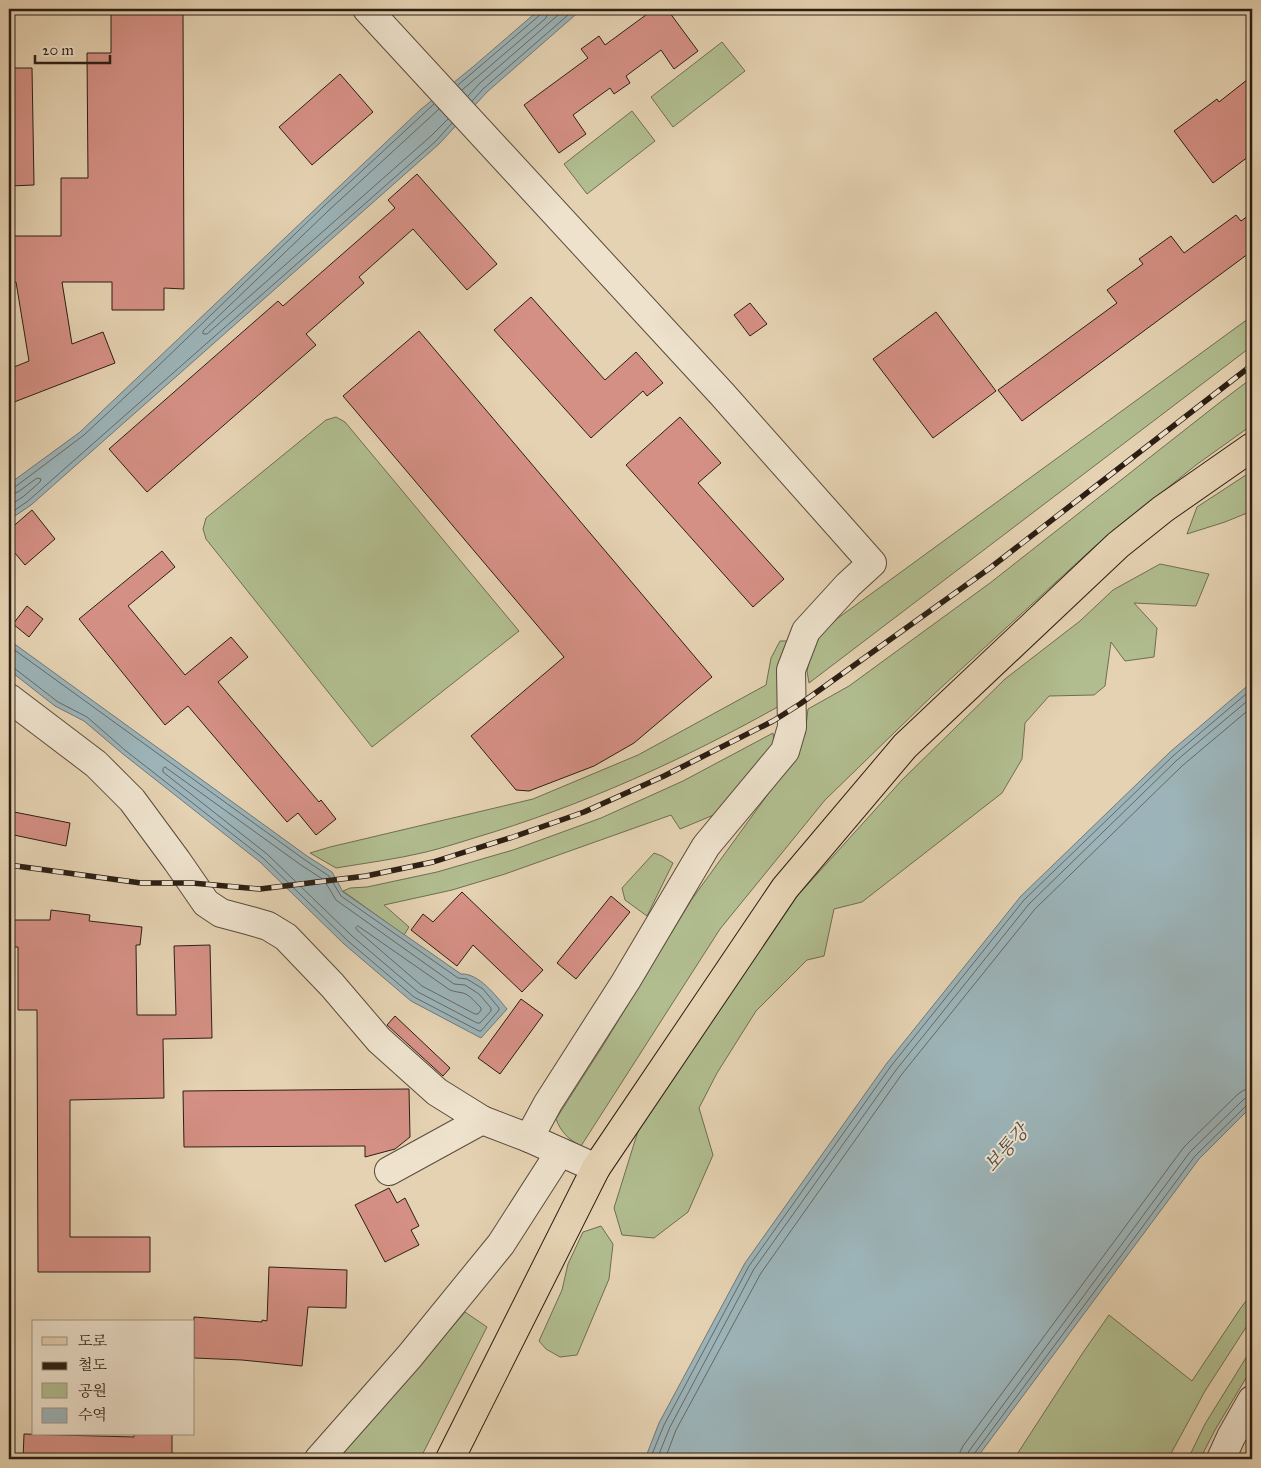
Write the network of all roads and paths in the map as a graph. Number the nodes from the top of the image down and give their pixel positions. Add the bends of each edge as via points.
1 (367, 9) edge
2 (1252, 447) edge
3 (9, 698) edge
4 (482, 1120) junction
5 (529, 1138) junction
6 (560, 1152) junction
7 (596, 1168) junction
8 (389, 1171) dead end
9 (1252, 1400) edge
10 (320, 1459) edge
11 (450, 1459) edge
12 (1220, 1459) edge

1 - 5 street via 722,394 872,563 806,630 791,670 792,727 785,751 706,846
2 - 7 main road via 1118,545 905,746 785,888
3 - 4 street via 96,764 132,800 206,903 221,913 268,926 286,937 378,1040 437,1092
4 - 5 street
4 - 8 street
5 - 6 street
6 - 7 street
6 - 10 street via 501,1244
7 - 11 main road
9 - 12 street

